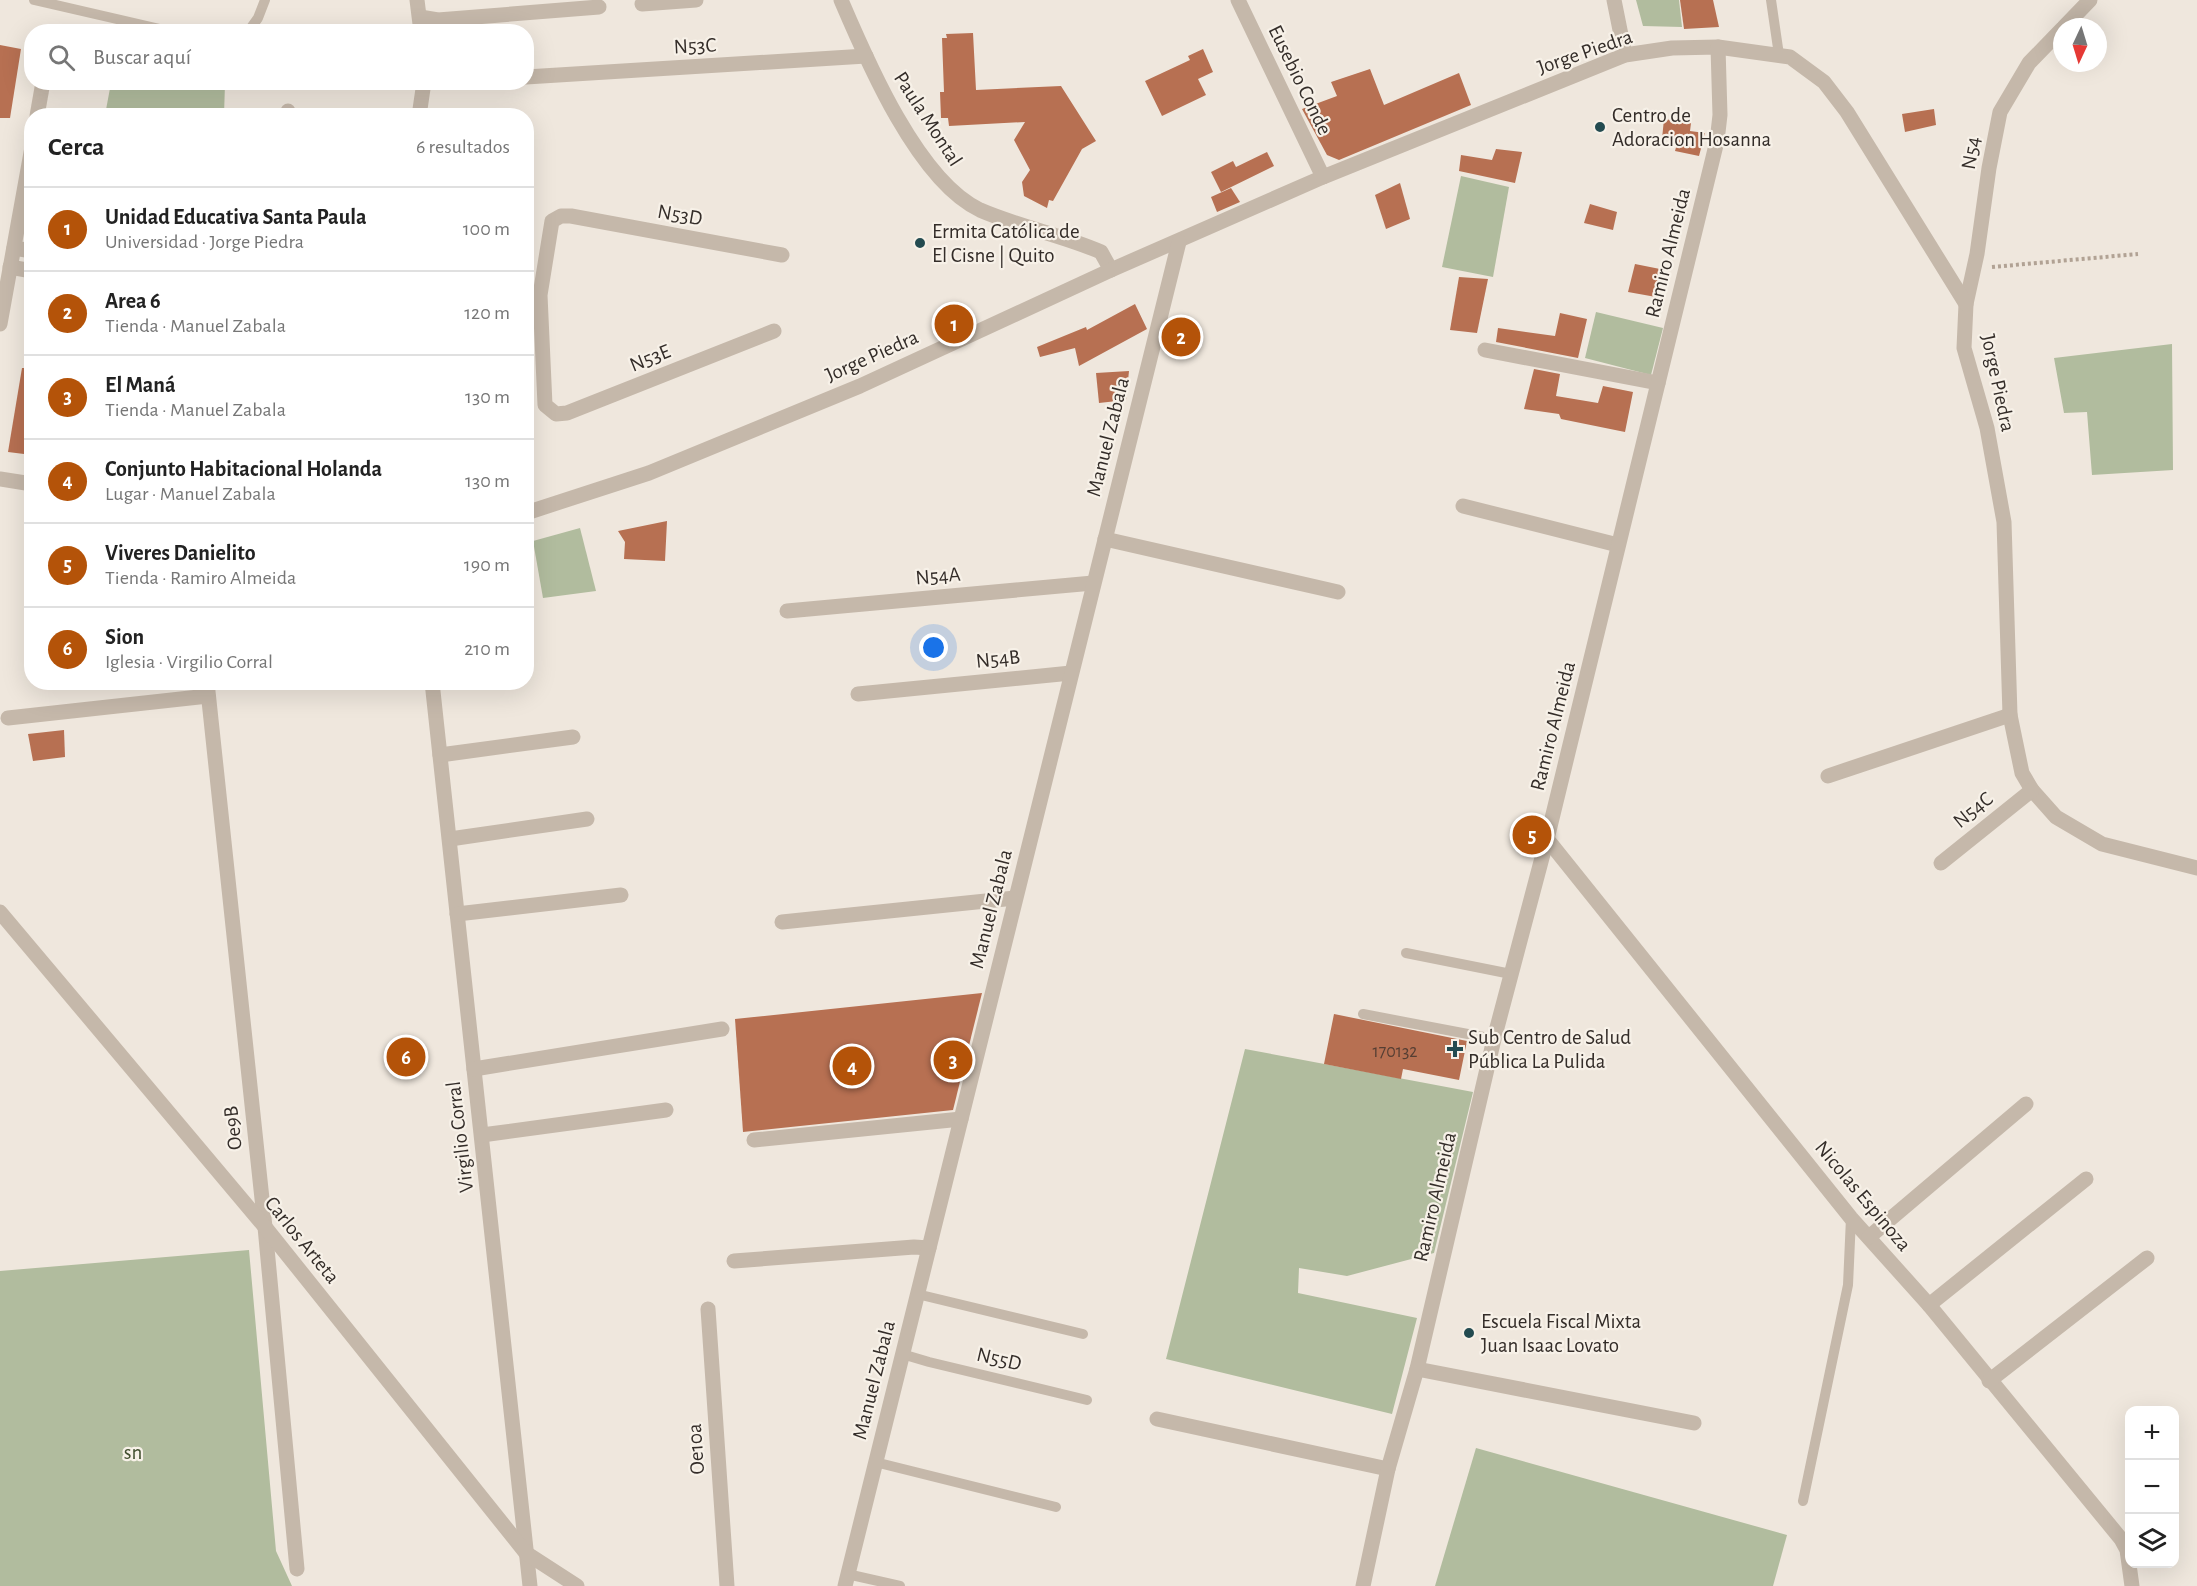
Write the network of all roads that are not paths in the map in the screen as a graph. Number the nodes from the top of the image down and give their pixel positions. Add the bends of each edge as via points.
1 (34, 0) edge
2 (265, 0) edge
3 (417, 0) edge
4 (696, 0) edge
5 (841, 0) edge
6 (1238, 0) edge
7 (1614, 0) edge
8 (1771, 0) edge
9 (2090, 0) edge
10 (642, 4) dead end
11 (599, 7) dead end
12 (2073, 18) edge
13 (138, 24) edge
14 (254, 24) edge
15 (421, 24) edge
16 (2053, 38) edge
17 (1718, 47) junction
18 (866, 56) junction
19 (1624, 56) junction
20 (1779, 56) junction
21 (534, 77) edge
22 (42, 90) edge
23 (423, 90) edge
24 (38, 108) edge
25 (420, 108) edge
26 (1323, 177) junction
27 (24, 186) edge
28 (1179, 242) junction
29 (24, 253) edge
30 (782, 255) dead end
31 (9, 258) edge
32 (24, 266) edge
33 (1111, 270) junction
34 (534, 291) edge
35 (1966, 303) junction
36 (534, 305) edge
37 (0, 324) edge
38 (774, 331) dead end
39 (1485, 350) dead end
40 (1658, 383) junction
41 (0, 479) edge
42 (24, 483) edge
43 (1463, 506) dead end
44 (534, 510) edge
45 (1105, 539) junction
46 (1618, 545) junction
47 (1093, 583) junction
48 (1338, 592) dead end
49 (787, 611) dead end
50 (1071, 673) junction
51 (200, 690) edge
52 (207, 690) edge
53 (433, 690) edge
54 (858, 694) dead end
55 (2010, 715) junction
56 (8, 718) dead end
57 (573, 737) dead end
58 (440, 755) junction
59 (1828, 776) dead end
60 (2032, 790) junction
61 (587, 819) dead end
62 (450, 839) junction
63 (1547, 839) junction
64 (1941, 863) dead end
65 (2197, 868) edge
66 (621, 895) dead end
67 (1015, 898) junction
68 (0, 912) edge
69 (458, 914) junction
70 (782, 922) dead end
71 (1406, 953) dead end
72 (1511, 974) junction
73 (1363, 1014) dead end
74 (722, 1029) dead end
75 (1494, 1039) junction
76 (474, 1068) junction
77 (2026, 1104) dead end
78 (666, 1110) dead end
79 (961, 1119) junction
80 (482, 1135) junction
81 (754, 1140) dead end
82 (2086, 1179) dead end
83 (1851, 1218) junction
84 (265, 1227) junction
85 (1869, 1237) junction
86 (929, 1248) junction
87 (2147, 1258) dead end
88 (734, 1261) dead end
89 (917, 1294) junction
90 (1929, 1305) junction
91 (708, 1309) dead end
92 (1083, 1334) dead end
93 (902, 1354) junction
94 (1417, 1369) junction
95 (1989, 1381) junction
96 (1088, 1400) dead end
97 (1157, 1419) dead end
98 (1694, 1423) dead end
99 (875, 1462) junction
100 (1388, 1469) junction
101 (1803, 1502) dead end
102 (1056, 1507) dead end
103 (526, 1552) junction
104 (297, 1569) dead end
105 (846, 1580) edge
106 (530, 1586) edge
107 (577, 1586) edge
108 (727, 1586) edge
109 (900, 1586) edge
110 (1363, 1586) edge
111 (2132, 1586) edge

1 - 13 lane
2 - 14 lane
3 - 15 street
4 - 10 street
5 - 18 street, Paula Montal
6 - 26 street, Eusebio Conde
7 - 19 street
8 - 20 lane
9 - 12 street, N54
11 - 15 street
16 - 35 street, N54 via 2029,63 2000,112
17 - 19 street, Jorge Piedra via 1672,48
17 - 20 street, Jorge Piedra
17 - 40 street, Ramiro Almeida via 1717,141
18 - 21 street, N53C
18 - 33 street, Paula Montal via 898,118 946,185 979,209 1101,252
19 - 26 street, Jorge Piedra
20 - 35 street, Jorge Piedra via 1790,57 1824,82 1847,112
22 - 24 street
23 - 25 street
26 - 28 street, Jorge Piedra
27 - 31 street
28 - 33 street, Jorge Piedra
28 - 45 street, Manuel Zabala
29 - 31 street
30 - 34 street, N53D via 561,216 552,221
31 - 32 street
31 - 37 street
33 - 44 street, Jorge Piedra via 849,390 649,473
35 - 55 street, Jorge Piedra via 1964,348 1987,428 2004,522
36 - 38 street, N53E via 544,405 556,414
39 - 40 street
40 - 46 street, Ramiro Almeida
41 - 42 street
43 - 46 street
45 - 47 street, Manuel Zabala
45 - 48 street
46 - 63 street, Ramiro Almeida
47 - 49 street, N54A
47 - 50 street, Manuel Zabala
50 - 54 street, N54B
50 - 67 street, Manuel Zabala
51 - 56 street
52 - 84 street, Oe9B
53 - 58 street, Virgilio Corral
55 - 59 street
55 - 60 street, Jorge Piedra via 2022,773
57 - 58 street
58 - 62 street, Virgilio Corral
60 - 64 street, N54C
60 - 65 street, Jorge Piedra via 2056,817 2102,844
61 - 62 street
62 - 69 street, Virgilio Corral
63 - 72 street, Ramiro Almeida
63 - 83 street, Nicolas Espinoza
66 - 69 street
67 - 70 street
67 - 79 street, Manuel Zabala
68 - 84 street, Carlos Arteta
69 - 76 street, Virgilio Corral
71 - 72 lane
72 - 75 street, Ramiro Almeida
73 - 75 lane
74 - 76 street
75 - 94 street, Ramiro Almeida
76 - 80 street, Virgilio Corral
77 - 85 street
78 - 80 street
79 - 81 street
79 - 86 street, Manuel Zabala
80 - 103 street, Virgilio Corral
82 - 90 street
83 - 85 street, Nicolas Espinoza
83 - 101 lane via 1848,1285
84 - 103 street, Carlos Arteta
84 - 104 street, Oe9B
85 - 90 street, Nicolas Espinoza
86 - 88 street
86 - 89 street, Manuel Zabala
87 - 95 street
89 - 92 lane
89 - 93 street, Manuel Zabala
90 - 95 street, Nicolas Espinoza
91 - 108 street, Oe10a
93 - 96 lane, N55D
93 - 99 street, Manuel Zabala
94 - 98 street
94 - 100 street, Ramiro Almeida
95 - 111 street, Nicolas Espinoza via 2121,1539 2127,1550
97 - 100 street
99 - 102 lane
99 - 105 street, Manuel Zabala
100 - 110 street, Ramiro Almeida
103 - 106 street, Virgilio Corral
103 - 107 street, Carlos Arteta
105 - 109 lane

